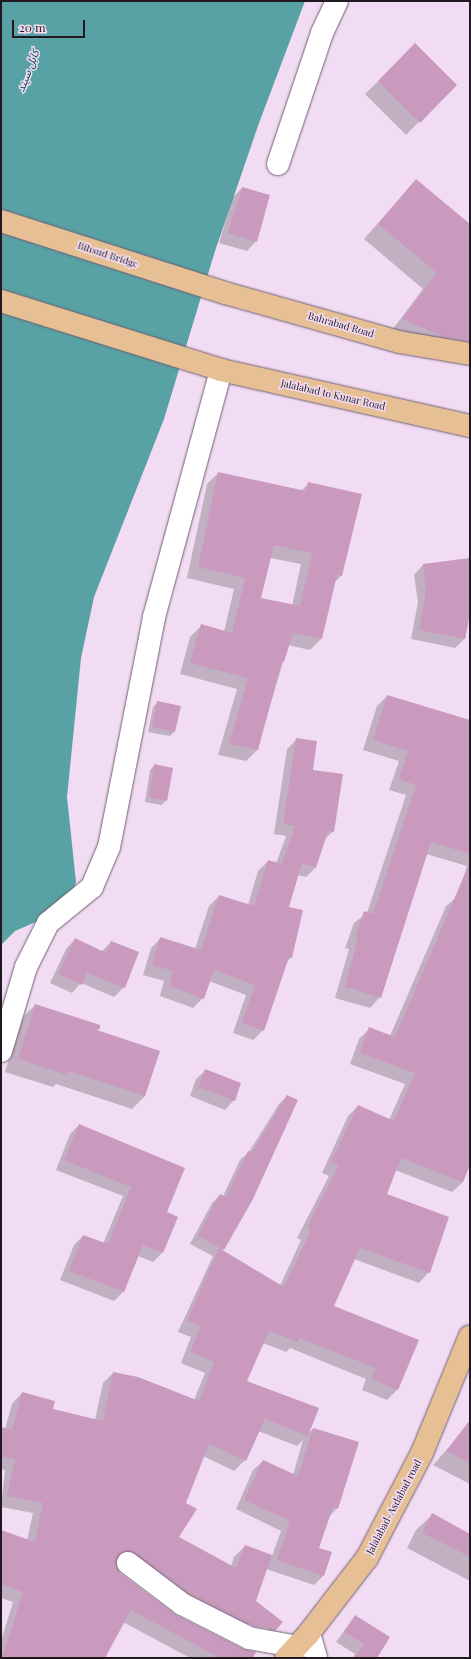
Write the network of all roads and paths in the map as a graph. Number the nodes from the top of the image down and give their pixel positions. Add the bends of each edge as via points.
1 (337, 1) edge
2 (278, 164) dead end
3 (1, 221) edge
4 (214, 288) joint
5 (1, 301) edge
6 (470, 354) edge
7 (221, 370) junction
8 (470, 426) edge
9 (1, 1051) edge
10 (470, 1336) edge
11 (128, 1563) dead end
12 (298, 1646) edge
13 (316, 1658) edge

1 - 2 street via 322,33
3 - 4 main road, Bihsud Bridge
4 - 6 main road, Bahrabad Road via 399,342
5 - 7 main road, Jalalabad to Kunar Road
7 - 8 main road, Jalalabad to Kunar Road
7 - 9 street via 154,617 109,847 92,887 48,922 26,966
10 - 12 main road, Jalalabad-Asdabad road via 422,1453 367,1558
11 - 12 street via 182,1604 249,1638
12 - 13 street

